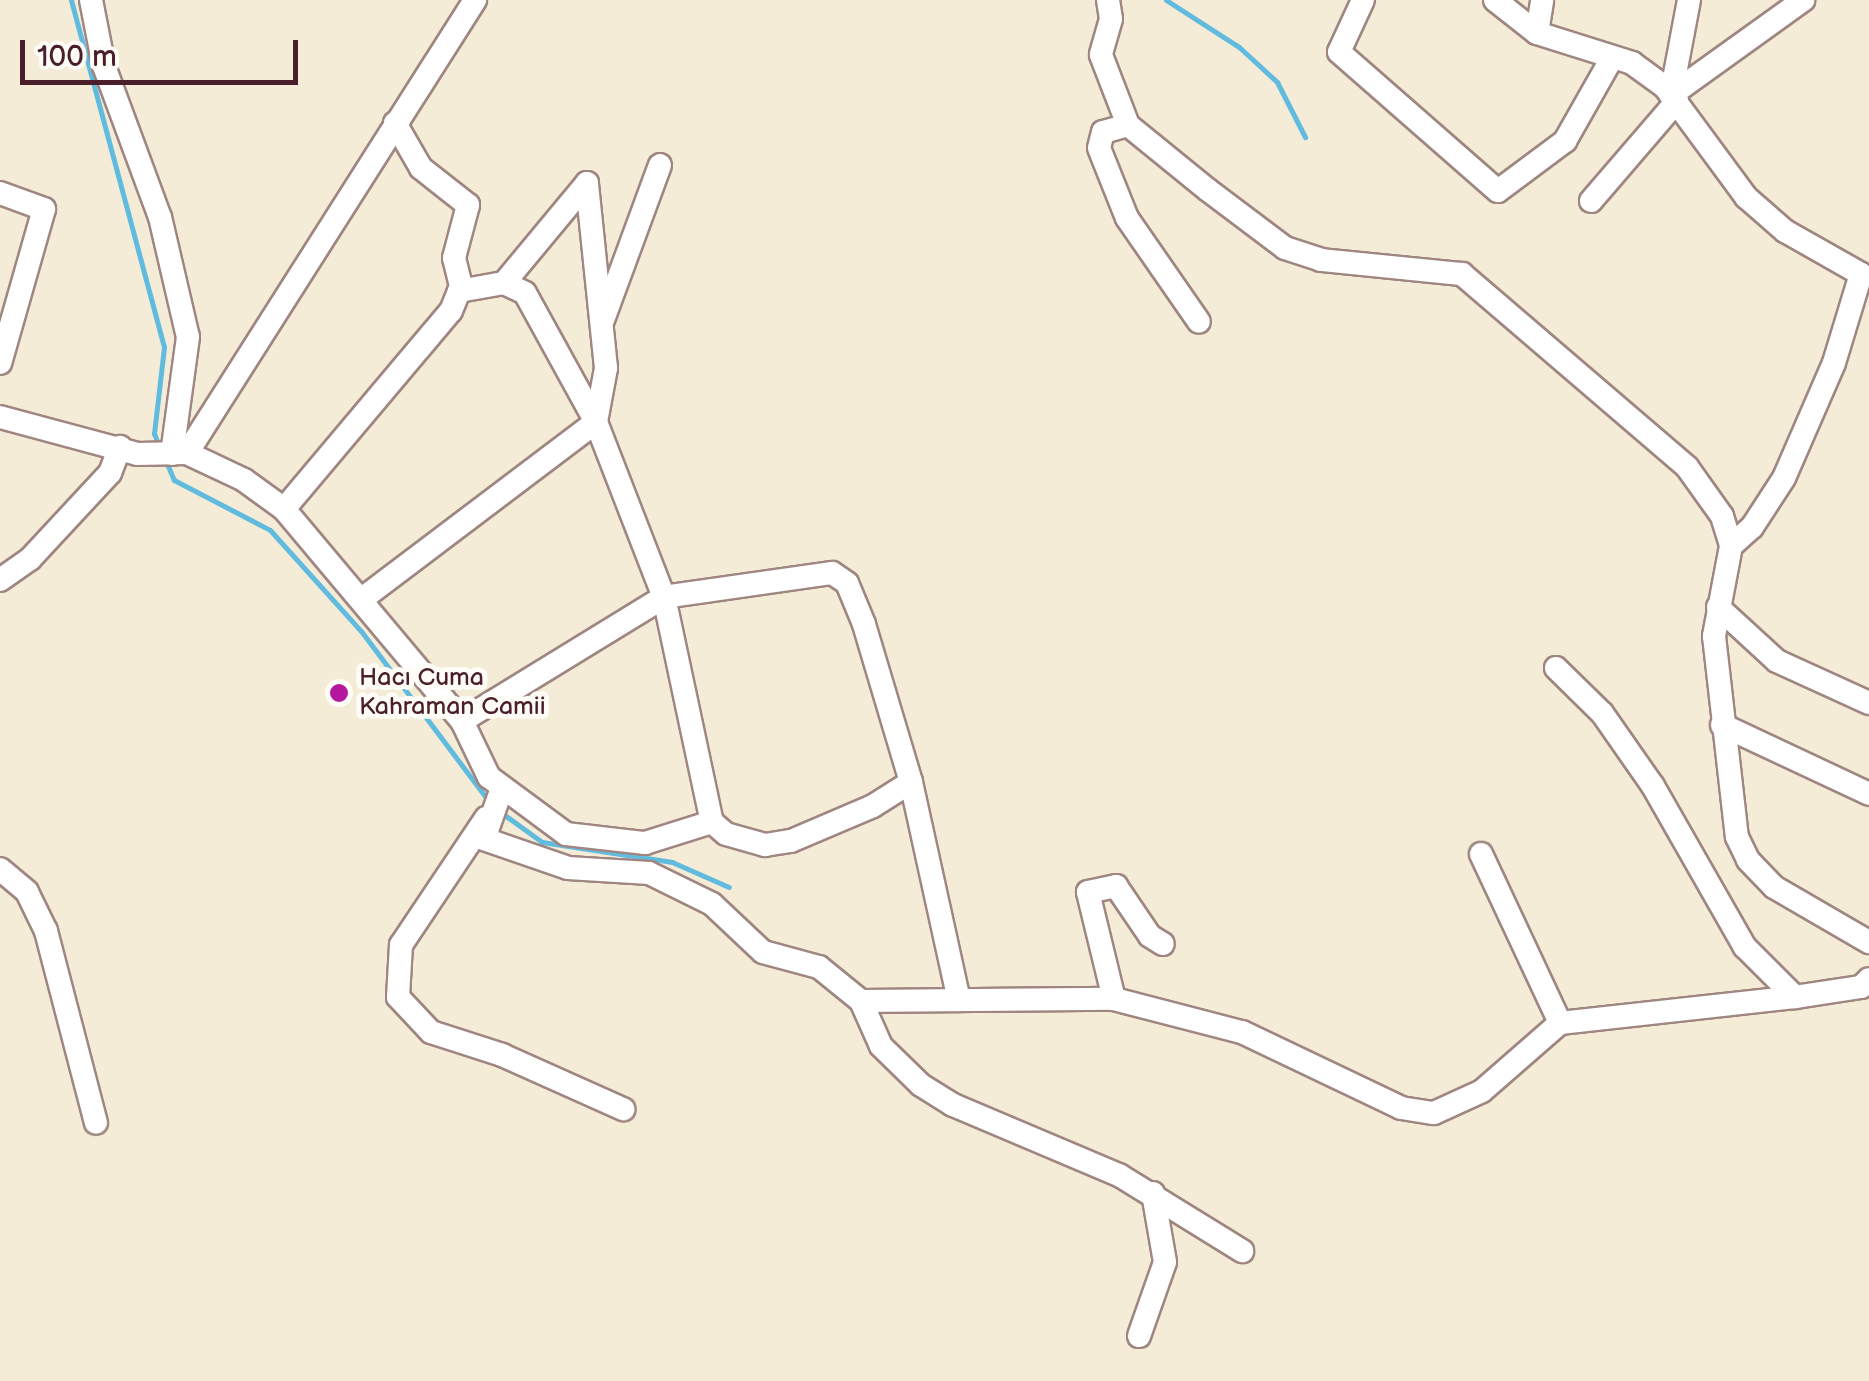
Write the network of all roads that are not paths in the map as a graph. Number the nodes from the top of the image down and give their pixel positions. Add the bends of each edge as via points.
1 (91, 0) edge
2 (475, 0) edge
3 (1108, 0) edge
4 (1363, 0) edge
5 (1495, 0) edge
6 (1542, 0) edge
7 (1689, 0) edge
8 (1802, 0) edge
9 (1537, 33) junction
10 (1612, 58) junction
11 (1674, 98) junction
12 (395, 123) junction
13 (1128, 125) junction
14 (660, 165) dead end
15 (0, 193) edge
16 (1591, 201) dead end
17 (1865, 270) edge
18 (504, 283) junction
19 (459, 291) junction
20 (1863, 308) edge
21 (1199, 322) dead end
22 (602, 323) junction
23 (0, 363) edge
24 (0, 417) edge
25 (596, 422) junction
26 (120, 447) junction
27 (171, 454) junction
28 (284, 509) junction
29 (1731, 546) junction
30 (0, 580) edge
31 (664, 596) junction
32 (362, 599) junction
33 (1718, 607) junction
34 (1556, 668) dead end
35 (1869, 703) edge
36 (462, 720) junction
37 (1722, 725) junction
38 (912, 782) junction
39 (1869, 794) edge
40 (497, 797) junction
41 (712, 822) junction
42 (1481, 854) dead end
43 (0, 868) edge
44 (1869, 942) edge
45 (1163, 944) dead end
46 (1869, 980) edge
47 (1795, 996) junction
48 (1114, 999) junction
49 (960, 1000) junction
50 (861, 1001) junction
51 (1560, 1023) junction
52 (623, 1109) dead end
53 (96, 1123) dead end
54 (1153, 1194) junction
55 (1242, 1252) dead end
56 (1139, 1336) dead end

1 - 27 street via 104,66 160,217 188,337
2 - 12 street
3 - 13 street via 1112,19 1101,56
4 - 10 street via 1339,52 1498,191 1565,141
5 - 9 street
6 - 9 street
7 - 11 street
8 - 11 street
9 - 10 street
10 - 11 street via 1632,64
11 - 16 street
11 - 17 street via 1746,197 1785,231
12 - 19 street via 421,168 468,204 454,258
12 - 27 street
13 - 21 street via 1103,132 1099,148 1127,218
13 - 29 street via 1285,248 1321,260 1462,274 1675,455 1722,516
14 - 22 street
15 - 23 street via 44,209
17 - 20 street
18 - 19 street
18 - 22 street via 587,183
18 - 25 street via 524,293
19 - 28 street via 450,311
20 - 29 street via 1784,478 1752,528
22 - 25 street via 606,368
24 - 26 street
25 - 31 street
25 - 32 street
26 - 27 street
26 - 30 street via 110,473 30,559
27 - 28 street via 244,480
28 - 32 street
29 - 33 street
31 - 36 street
31 - 38 street via 820,572 841,578 864,624
31 - 41 street
32 - 36 street via 415,672
33 - 35 street via 1777,661
33 - 37 street
34 - 47 street via 1602,714 1652,786 1745,946
36 - 40 street
37 - 39 street
37 - 44 street via 1729,807 1748,860 1774,887
38 - 41 street via 791,841 764,845 726,834
38 - 49 street
40 - 41 street via 566,834 645,844
40 - 50 street via 484,839 568,868 649,873 712,904 762,952 819,967
40 - 52 street via 400,945 398,998 431,1032 502,1054
42 - 51 street
43 - 53 street via 28,892 46,931
45 - 48 street via 1150,936 1116,886 1088,892
46 - 47 street via 1861,987
47 - 51 street
48 - 49 street
48 - 51 street via 1242,1032 1401,1108 1434,1112 1482,1091
49 - 50 street
50 - 54 street via 881,1046 921,1085
54 - 55 street
54 - 56 street via 1165,1262

